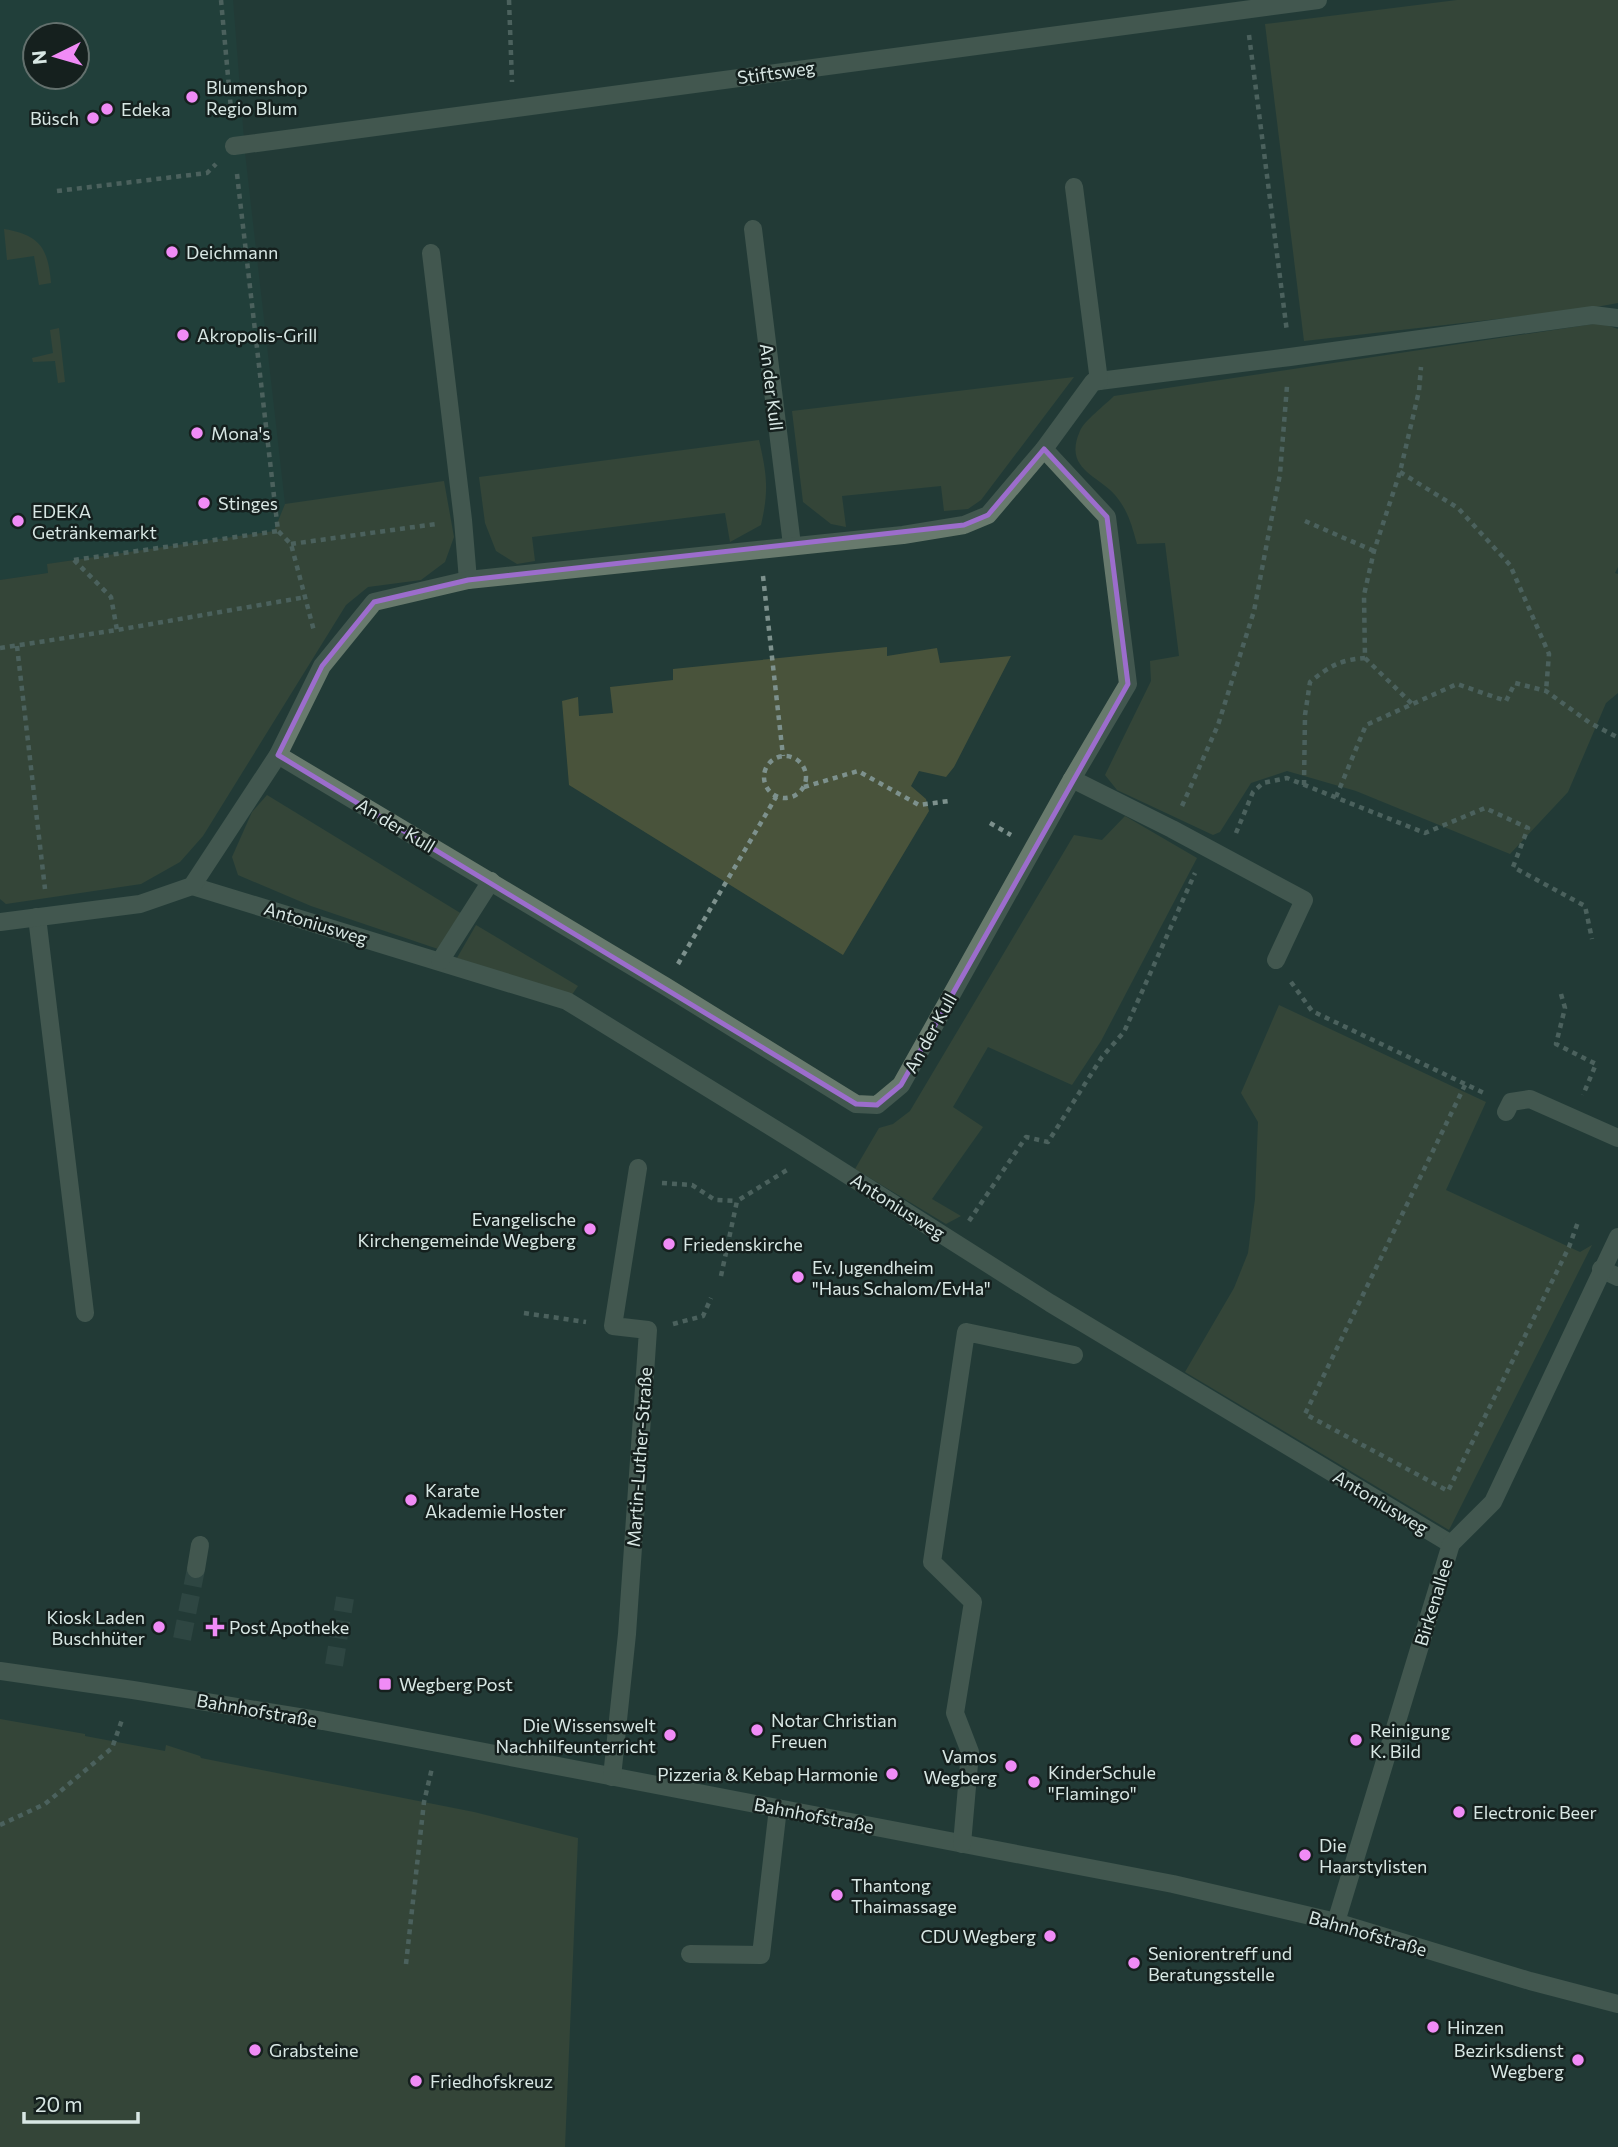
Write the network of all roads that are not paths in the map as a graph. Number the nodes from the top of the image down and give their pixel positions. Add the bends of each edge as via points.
1 (1318, 0) edge
2 (234, 146) road end
3 (1074, 187) dead end
4 (753, 229) dead end
5 (431, 253) dead end
6 (1618, 317) edge
7 (1098, 381) junction
8 (1044, 449) junction
9 (792, 545) junction
10 (468, 580) junction
11 (278, 755) junction
12 (1072, 779) junction
13 (491, 881) junction
14 (192, 886) junction
15 (43, 916) junction
16 (0, 922) edge
17 (1276, 960) road end
18 (440, 961) junction
19 (1509, 1107) road end
20 (1618, 1138) edge
21 (637, 1175) road end
22 (1618, 1237) edge
23 (1610, 1273) edge
24 (85, 1313) dead end
25 (1074, 1355) dead end
26 (1451, 1544) junction
27 (200, 1545) dead end
28 (196, 1569) tunnel mouth
29 (0, 1671) edge
30 (612, 1777) junction
31 (778, 1808) junction
32 (962, 1843) junction
33 (1336, 1922) junction
34 (690, 1954) dead end
35 (1618, 2004) edge

1 - 2 street, Stiftsweg
3 - 7 street
4 - 9 street, An der Kull
5 - 10 street
6 - 7 street via 1592,315
7 - 8 street
8 - 9 street via 988,514 964,525
8 - 12 street, An der Kull via 1107,517 1128,684
9 - 10 street
10 - 11 street via 374,602 322,666
11 - 13 street, An der Kull
11 - 14 street
12 - 13 street, An der Kull via 901,1085 877,1105 856,1104
12 - 17 street via 1304,900
13 - 18 street
14 - 15 street via 140,904
14 - 18 street, Antoniusweg
15 - 16 street
15 - 24 street
18 - 26 street, Antoniusweg via 567,1001 1050,1303
19 - 20 street via 1530,1099
21 - 30 street, Martin-Luther-Straße via 612,1326 648,1330
22 - 23 street, Birkenallee
23 - 26 street, Birkenallee via 1493,1502
25 - 32 street via 966,1332 932,1562 973,1602 955,1713 970,1752
26 - 33 street, Birkenallee via 1395,1700
27 - 28 street
29 - 30 street, Bahnhofstraße via 323,1721
30 - 31 street, Bahnhofstraße
31 - 32 street, Bahnhofstraße
31 - 34 street via 761,1955
32 - 33 street, Bahnhofstraße
33 - 35 street, Bahnhofstraße

